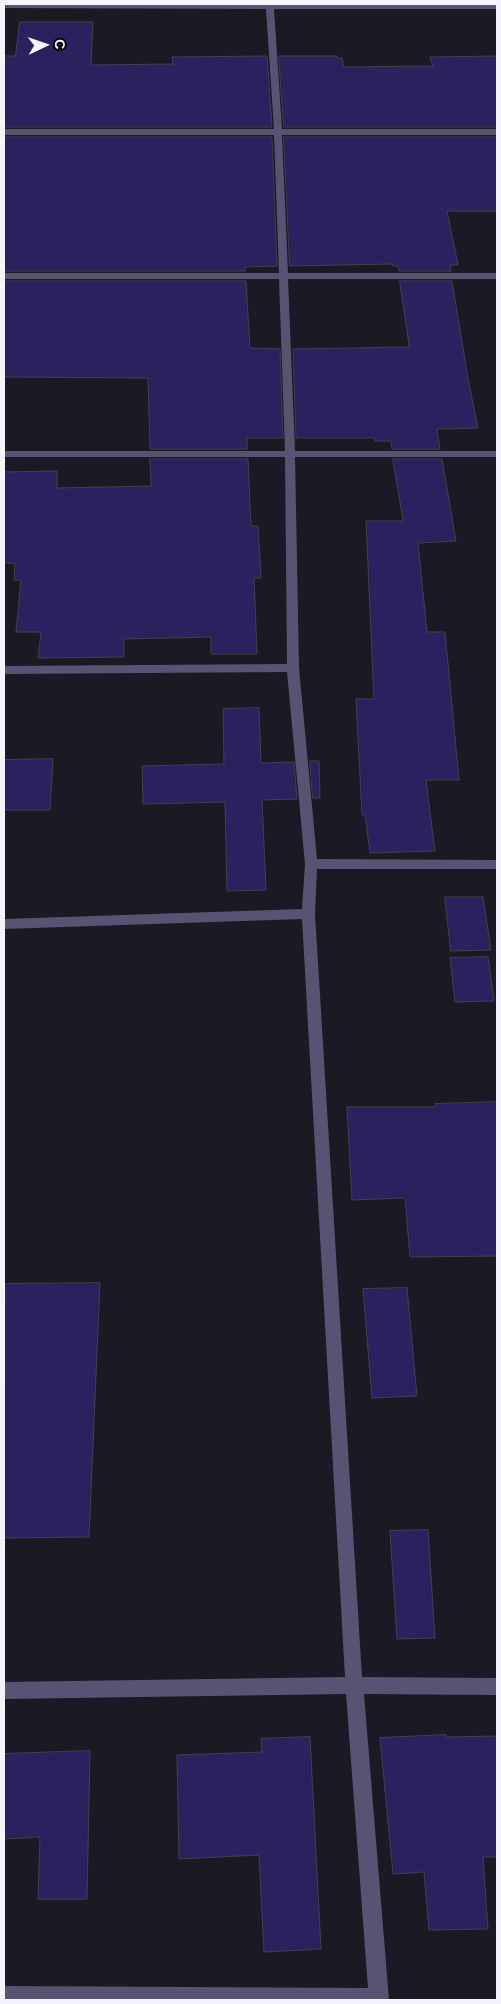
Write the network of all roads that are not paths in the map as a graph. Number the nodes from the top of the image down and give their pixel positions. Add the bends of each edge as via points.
1 (270, 5) edge
2 (4, 6) edge
3 (497, 7) edge
4 (4, 132) edge
5 (278, 132) junction
6 (497, 132) edge
7 (4, 276) edge
8 (282, 276) junction
9 (497, 276) edge
10 (4, 454) edge
11 (290, 454) junction
12 (497, 454) edge
13 (293, 668) junction
14 (4, 670) edge
15 (311, 864) junction
16 (497, 864) edge
17 (308, 914) junction
18 (4, 924) edge
19 (354, 1685) junction
20 (497, 1686) edge
21 (4, 1691) edge
22 (4, 1996) edge
23 (379, 1999) edge

1 - 2 street
1 - 3 street
1 - 5 street
4 - 5 street
5 - 6 street
5 - 8 street
7 - 8 street
8 - 9 street
8 - 11 street
10 - 11 street
11 - 12 street
11 - 13 street
13 - 14 street
13 - 15 street
15 - 16 street
15 - 17 street
17 - 18 street
17 - 19 street
19 - 20 street
19 - 21 street
19 - 23 street
22 - 23 street

